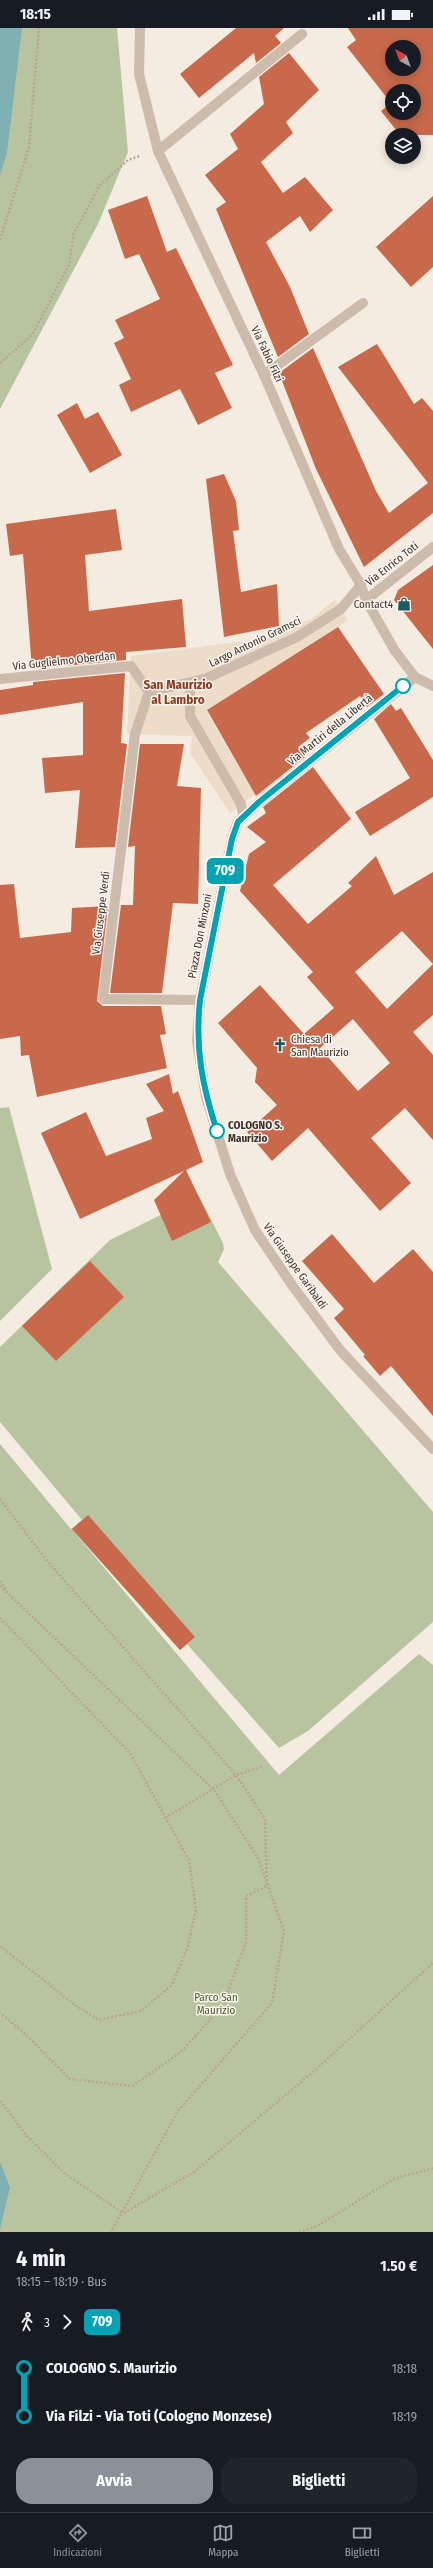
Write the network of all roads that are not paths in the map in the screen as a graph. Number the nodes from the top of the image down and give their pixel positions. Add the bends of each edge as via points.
1 (140, 28) edge
2 (302, 34) dead end
3 (158, 151) junction
4 (363, 303) dead end
5 (264, 374) junction
6 (433, 547) edge
7 (361, 585) junction
8 (366, 600) junction
9 (415, 677) junction
10 (0, 679) edge
11 (190, 682) junction
12 (433, 686) edge
13 (149, 692) junction
14 (259, 802) joint
15 (243, 815) junction
16 (200, 1000) junction
17 (199, 1062) joint
18 (433, 1449) edge

1 - 3 street, Via Fabio Filzi via 139,74
2 - 3 street
3 - 5 street, Via Fabio Filzi
4 - 5 street
5 - 7 street, Via Fabio Filzi via 339,549
6 - 8 street, Via Enrico Toti
7 - 8 street, Via Fabio Filzi
7 - 11 street, Largo Antonio Gramsci via 341,609 297,637 207,678
8 - 9 street, Via Fabio Filzi via 395,651
9 - 12 street
9 - 14 street, Via Martiri della Libertà
10 - 13 street, Via Guglielmo Oberdan via 131,666
11 - 13 street, Largo Antonio Gramsci
11 - 15 street via 190,716 241,804
13 - 16 street, Via Giuseppe Verdi via 136,734 102,999
14 - 15 street, Piazza Don Minzoni
15 - 16 street, Piazza Don Minzoni via 232,839
16 - 17 street, Piazza Don Minzoni via 197,1041
17 - 18 street, Via Giuseppe Garibaldi via 206,1097 230,1174 254,1230 340,1350

